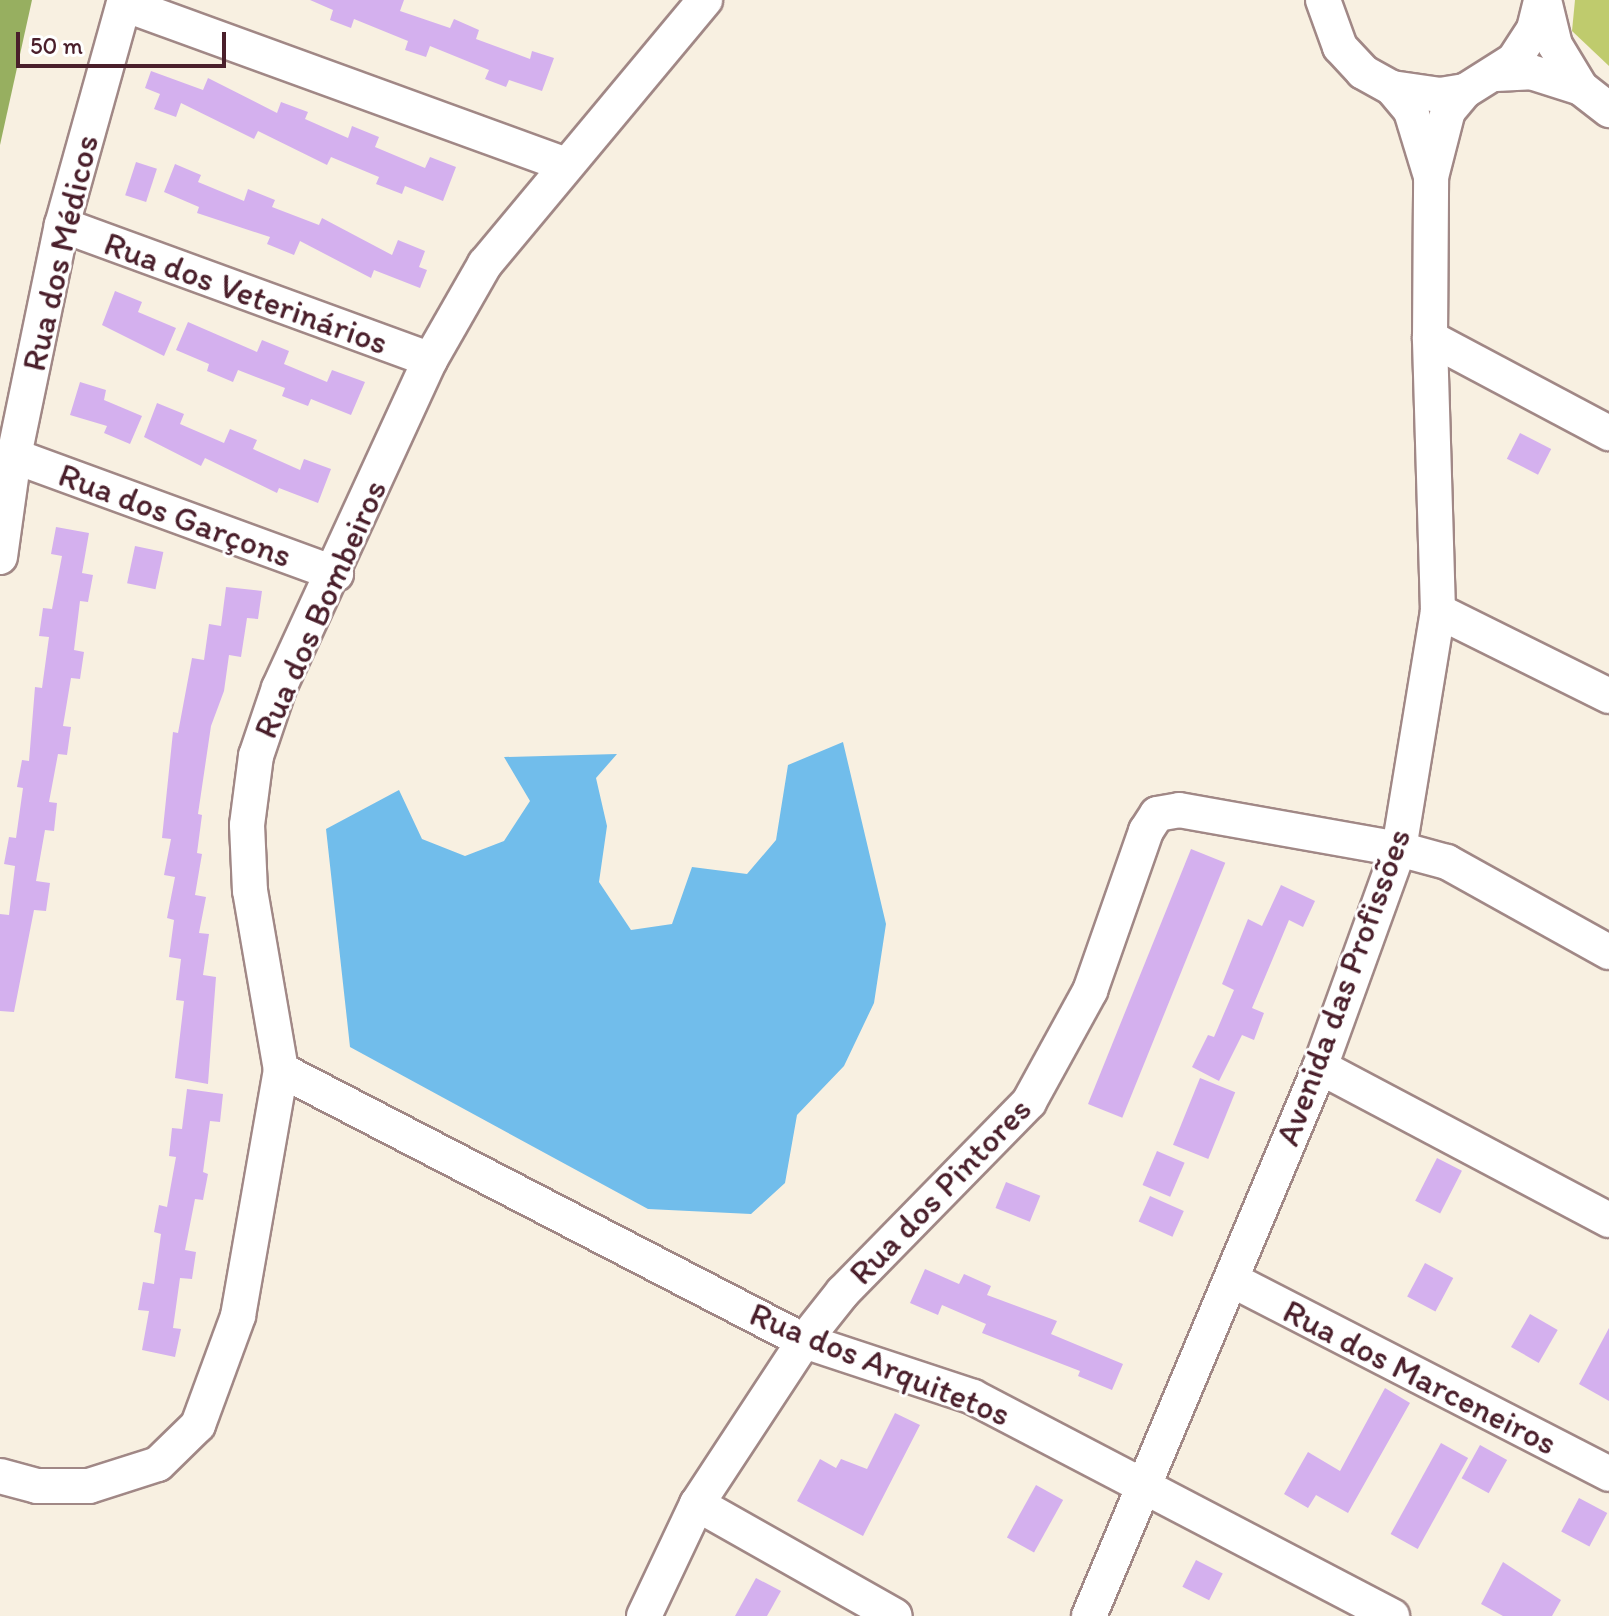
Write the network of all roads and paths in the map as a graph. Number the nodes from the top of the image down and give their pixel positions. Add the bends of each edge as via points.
1 (705, 0) edge
2 (1323, 0) edge
3 (1543, 0) edge
4 (125, 2) edge
5 (1496, 74) junction
6 (1392, 88) junction
7 (1581, 88) junction
8 (1465, 91) junction
9 (1609, 110) edge
10 (564, 164) junction
11 (1431, 177) junction
12 (62, 225) junction
13 (1430, 338) junction
14 (430, 360) junction
15 (1609, 433) edge
16 (14, 456) junction
17 (0, 557) edge
18 (336, 574) junction
19 (1438, 611) junction
20 (1609, 696) edge
21 (1399, 849) junction
22 (1609, 952) edge
23 (1320, 1067) junction
24 (281, 1070) junction
25 (1609, 1220) edge
26 (1232, 1280) junction
27 (804, 1341) junction
28 (1609, 1474) edge
29 (0, 1476) edge
30 (1143, 1483) junction
31 (697, 1504) junction
32 (644, 1616) edge
33 (895, 1616) edge
34 (1089, 1616) edge
35 (1392, 1616) edge

1 - 10 street, Rua dos Bombeiros
2 - 6 street via 1340,47 1363,72
3 - 5 street via 1534,29 1514,60
3 - 7 street via 1555,45
4 - 10 street
4 - 12 street, Rua dos Médicos
5 - 7 street via 1531,72
5 - 8 street
6 - 8 street via 1416,95
6 - 11 street via 1411,111
7 - 9 street
8 - 11 street via 1448,111
10 - 14 street, Rua dos Bombeiros via 485,264
11 - 13 street, Avenida das Profissões
12 - 14 street, Rua dos Veterinários
12 - 16 street, Rua dos Médicos
13 - 15 street
13 - 19 street, Avenida das Profissões
14 - 18 street, Rua dos Bombeiros
16 - 17 street, Rua dos Médicos
16 - 18 street, Rua dos Garçons
18 - 24 street, Rua dos Bombeiros via 279,688 256,756 247,825 250,891
19 - 20 street
19 - 21 street, Avenida das Profissões
21 - 22 street, Rua dos Pintores via 1447,862
21 - 23 street, Avenida das Profissões
21 - 27 street, Rua dos Pintores via 1179,810 1157,814 1146,831 1090,991 1029,1102 843,1292
23 - 25 street
23 - 26 street, Avenida das Profissões
24 - 27 street, Rua dos Arquitetos
24 - 29 street, Rua dos Bombeiros via 238,1316 198,1425 158,1464 89,1486 37,1486
26 - 28 street, Rua dos Marceneiros
26 - 30 street, Avenida das Profissões
27 - 30 street, Rua dos Arquitetos via 973,1397
27 - 31 street
30 - 34 street, Avenida das Profissões
30 - 35 street, Rua dos Arquitetos
31 - 32 street
31 - 33 street

